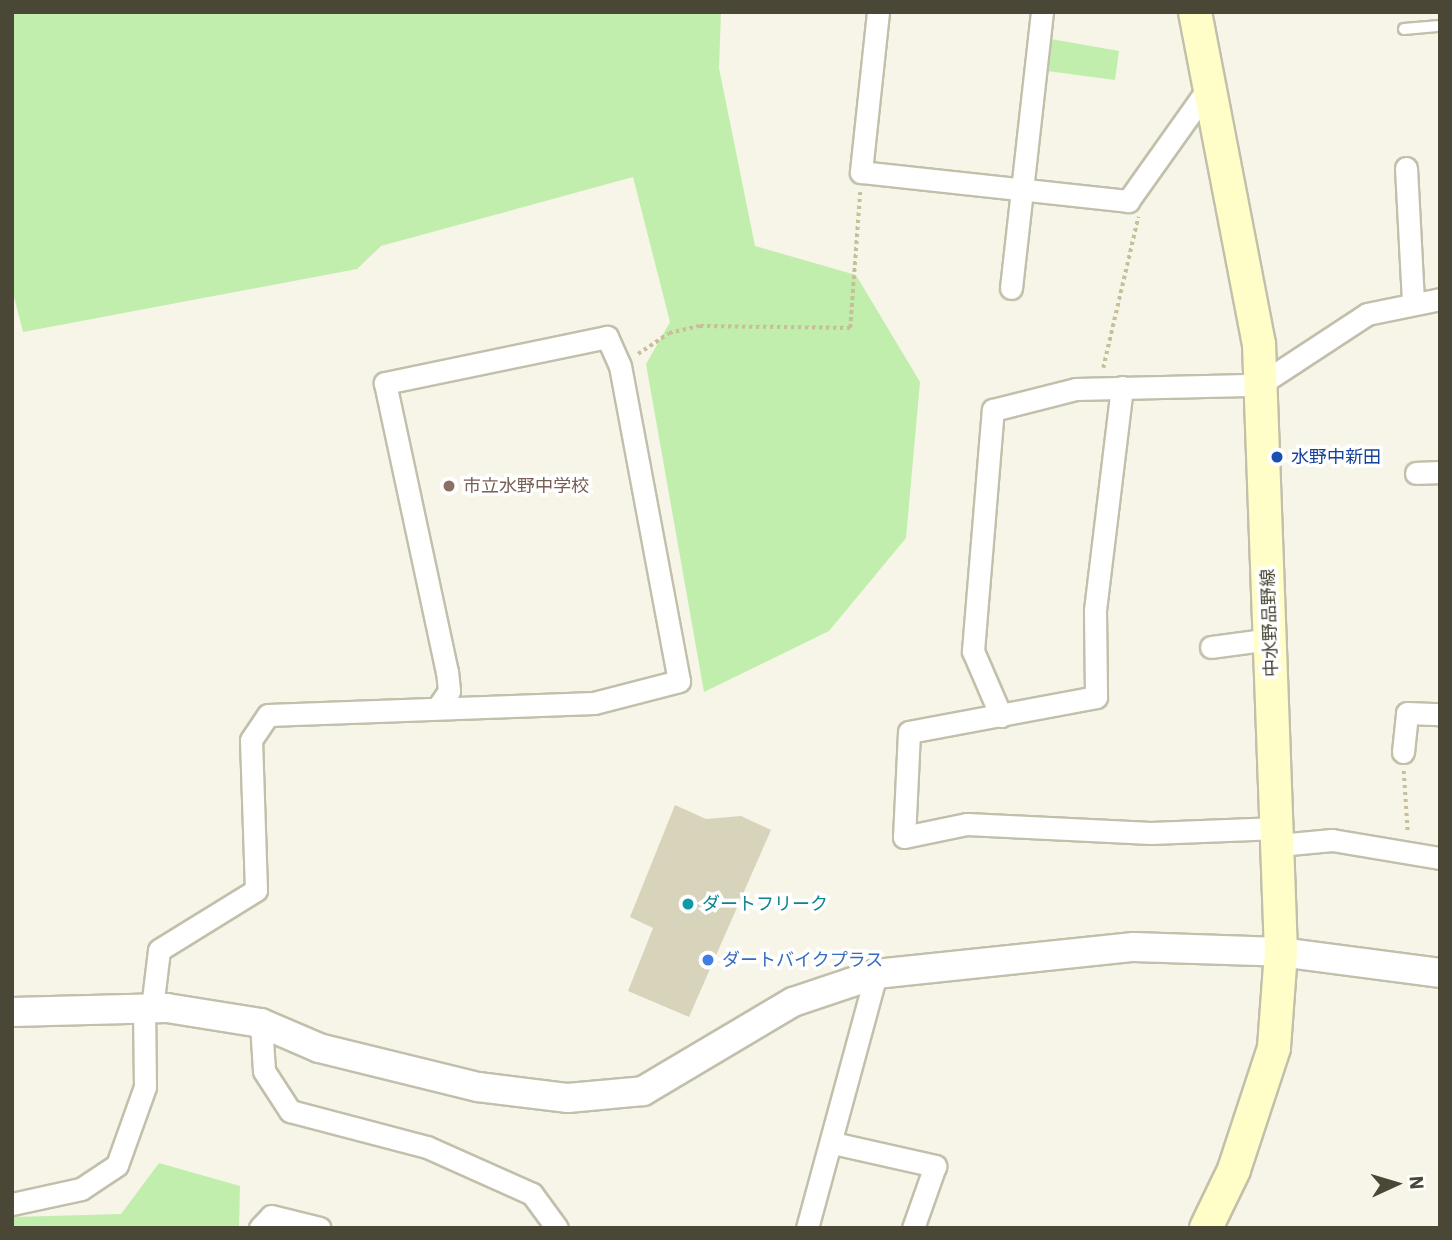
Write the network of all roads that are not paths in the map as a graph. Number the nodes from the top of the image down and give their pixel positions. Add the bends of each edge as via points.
1 (878, 12) edge
2 (1042, 12) edge
3 (1195, 12) edge
4 (1440, 26) edge
5 (1404, 29) dead end
6 (1207, 90) junction
7 (1406, 168) dead end
8 (1021, 191) junction
9 (1011, 288) dead end
10 (1440, 299) edge
11 (1413, 301) junction
12 (1259, 386) junction
13 (1113, 387) junction
14 (1440, 472) edge
15 (1416, 473) dead end
16 (1270, 639) junction
17 (1211, 647) dead end
18 (439, 706) junction
19 (1440, 714) edge
20 (1001, 716) junction
21 (1403, 752) road end
22 (1279, 836) junction
23 (1440, 858) edge
24 (1281, 952) junction
25 (1440, 973) edge
26 (876, 974) junction
27 (148, 1008) junction
28 (12, 1012) edge
29 (261, 1023) junction
30 (833, 1143) dead end
31 (12, 1204) edge
32 (260, 1228) edge
33 (320, 1228) edge
34 (557, 1228) edge
35 (807, 1228) edge
36 (912, 1228) edge
37 (1206, 1228) edge

1 - 8 street via 861,172
2 - 8 street
3 - 6 main road, 中水野品野線
4 - 5 lane
6 - 8 street via 1128,201
6 - 12 main road, 中水野品野線 via 1259,344
7 - 11 street
8 - 9 street
10 - 11 street
11 - 12 street via 1367,314
12 - 13 street
12 - 16 main road, 中水野品野線
13 - 20 street via 1095,611 1096,697
13 - 20 street via 993,410 973,652
14 - 15 street
16 - 17 street
16 - 22 main road, 中水野品野線
18 - 18 street via 449,691 447,671 385,383 607,337 620,366 679,681 594,703
18 - 27 street via 268,715 251,740 256,890 159,950
19 - 21 street via 1407,713
20 - 22 street via 909,733 904,837 967,824
22 - 23 street
22 - 24 main road, 中水野品野線
24 - 25 street
24 - 26 street via 1134,947
24 - 37 main road, 中水野品野線 via 1274,1048 1234,1170
26 - 29 street via 793,1002 643,1091 568,1098 478,1087 319,1048
26 - 35 street
27 - 28 street
27 - 29 street
27 - 31 street via 145,1087 117,1165 81,1189
29 - 34 street via 264,1071 290,1111 427,1147 532,1194
30 - 36 street via 935,1166
32 - 33 street via 271,1216

